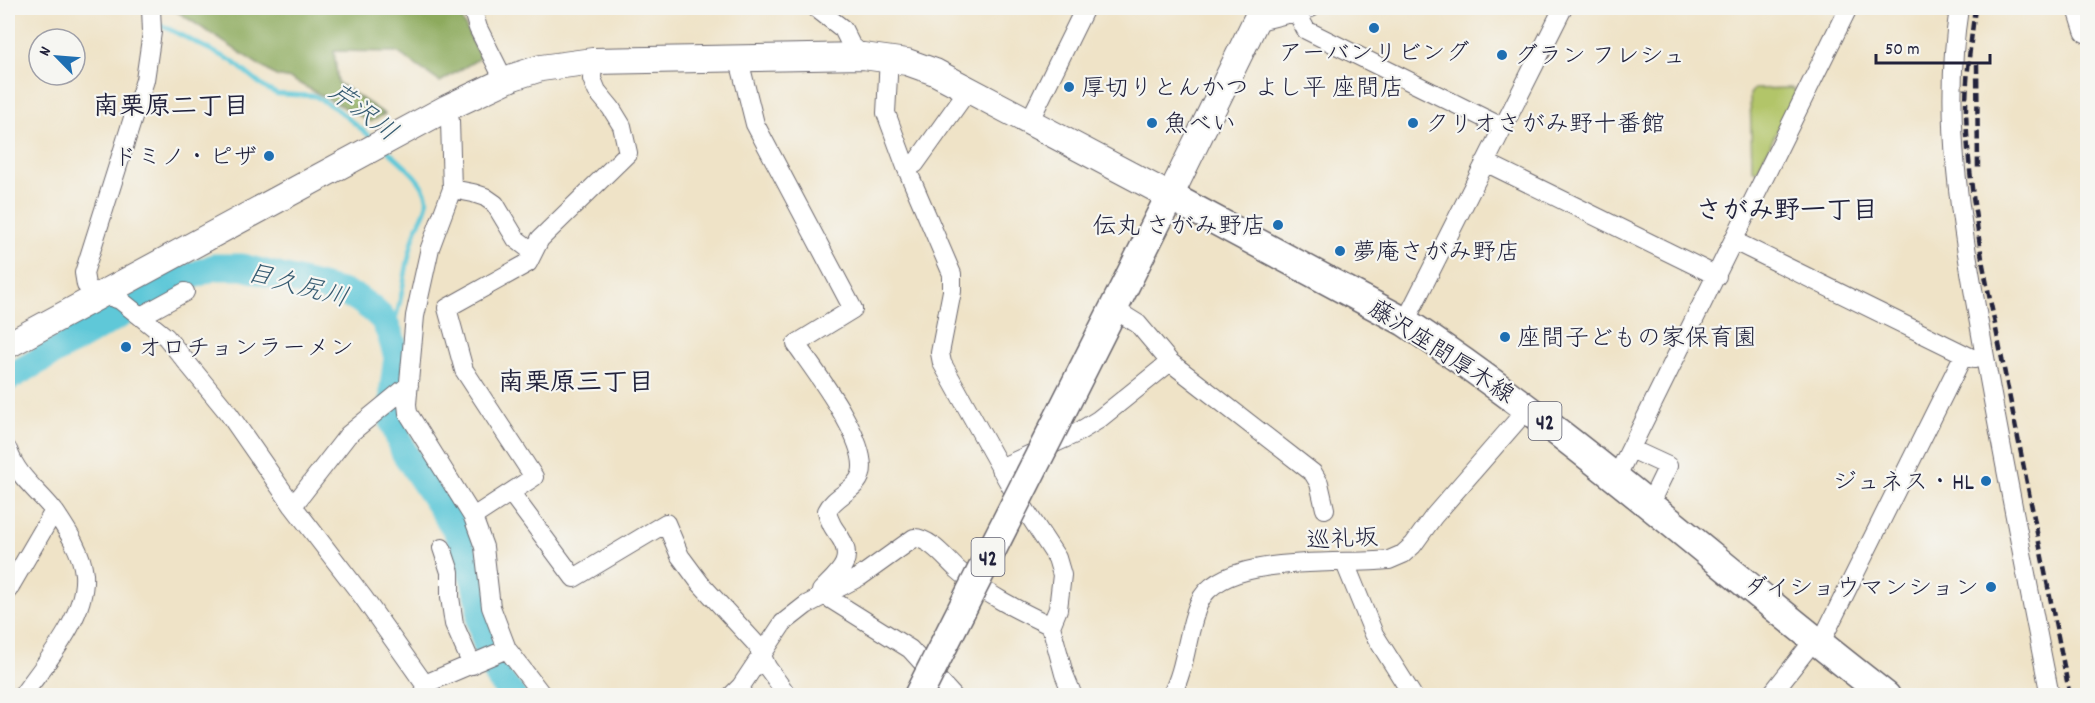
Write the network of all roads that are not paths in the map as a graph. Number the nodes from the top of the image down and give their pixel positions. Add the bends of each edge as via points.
1 (472, 8) edge
2 (816, 8) edge
3 (1085, 8) edge
4 (1563, 8) edge
5 (1848, 8) edge
6 (1959, 8) edge
7 (2081, 8) edge
8 (1304, 9) edge
9 (151, 14) edge
10 (1258, 15) edge
11 (2088, 30) edge
12 (863, 56) junction
13 (889, 58) junction
14 (739, 60) junction
15 (592, 61) junction
16 (504, 80) junction
17 (968, 90) junction
18 (447, 108) junction
19 (1029, 122) junction
20 (1502, 128) junction
21 (1485, 162) junction
22 (906, 167) junction
23 (452, 189) junction
24 (1170, 196) junction
25 (1734, 241) junction
26 (533, 252) junction
27 (1717, 276) junction
28 (185, 292) dead end
29 (111, 297) junction
30 (1114, 309) junction
31 (139, 314) junction
32 (1406, 322) junction
33 (8, 345) edge
34 (1964, 354) junction
35 (1170, 362) junction
36 (1986, 364) junction
37 (405, 388) junction
38 (1528, 408) junction
39 (1631, 449) junction
40 (8, 450) edge
41 (1000, 468) junction
42 (1616, 478) junction
43 (512, 493) junction
44 (1649, 505) junction
45 (293, 506) junction
46 (1325, 508) dead end
47 (54, 511) junction
48 (473, 517) junction
49 (442, 548) dead end
50 (1344, 563) junction
51 (8, 590) edge
52 (824, 596) junction
53 (1051, 626) junction
54 (1817, 642) junction
55 (505, 650) junction
56 (762, 656) junction
57 (473, 664) junction
58 (429, 690) edge
59 (22, 696) edge
60 (543, 696) edge
61 (731, 696) edge
62 (788, 696) edge
63 (918, 696) edge
64 (953, 696) edge
65 (1072, 696) edge
66 (1171, 696) edge
67 (1413, 696) edge
68 (1770, 696) edge
69 (1886, 696) edge
70 (2050, 696) edge

1 - 16 street
2 - 12 street via 843,29 851,45
3 - 19 street
4 - 20 street
5 - 25 street
6 - 36 street via 1952,71 1954,159
7 - 11 street
8 - 10 street
8 - 20 street via 1306,30
9 - 29 street via 145,80 84,273 86,285 92,291
10 - 24 street
12 - 13 street
12 - 14 street
13 - 17 street via 924,67
13 - 22 street via 886,113
14 - 15 street
14 - 52 street via 755,124 853,309 796,344 851,427 862,467 857,483 827,511 847,553 842,569 821,591
15 - 16 street
15 - 26 street via 592,79 622,126 628,153 540,239
16 - 18 street
17 - 19 street
17 - 22 street via 915,164
18 - 23 street
18 - 29 street
19 - 24 street
20 - 21 street
21 - 27 street
21 - 32 street
22 - 41 street via 952,274 940,353 942,363
23 - 26 street via 485,197 495,204 516,239
23 - 37 street via 424,271
24 - 30 main road, 42
24 - 32 main road, 藤沢座間厚木線 / 42
25 - 27 street
25 - 34 street
26 - 43 street via 528,263 447,308 464,370 534,477
27 - 39 street
28 - 31 street
29 - 31 street
29 - 33 street
30 - 35 street via 1138,324
30 - 63 main road, 42, bridge
31 - 45 street via 166,336 229,414
32 - 38 main road, 藤沢座間厚木線 / 42
34 - 36 street
34 - 54 street
35 - 41 street via 1098,420
35 - 46 street via 1313,473
36 - 70 street
37 - 45 street via 348,435
37 - 48 street via 408,413
38 - 42 main road, 藤沢座間厚木線 / 42
38 - 50 street, 巡礼坂 via 1403,554 1389,560
39 - 42 street
39 - 44 street via 1668,466
40 - 47 street via 20,475
41 - 53 street via 1058,558 1062,575 1058,609
42 - 44 main road, 藤沢座間厚木線 / 42
43 - 48 street
43 - 56 street via 573,578 666,523 680,556 757,645
44 - 54 main road, 藤沢座間厚木線 / 42
45 - 58 street
47 - 51 street
47 - 59 street via 75,544 84,574 82,600 64,637
48 - 55 street via 484,547 491,606
49 - 57 street via 450,572 454,624
50 - 66 street, 巡礼坂 via 1269,566 1215,584 1204,593 1198,606 1182,673
50 - 67 street via 1374,634
52 - 53 street via 861,576 908,540 920,538 999,600
52 - 56 street via 783,623
52 - 64 street via 910,650
53 - 65 street
54 - 68 street
54 - 69 main road, 藤沢座間厚木線 / 42
55 - 57 street
55 - 60 street
56 - 61 street
56 - 62 street
57 - 58 street

